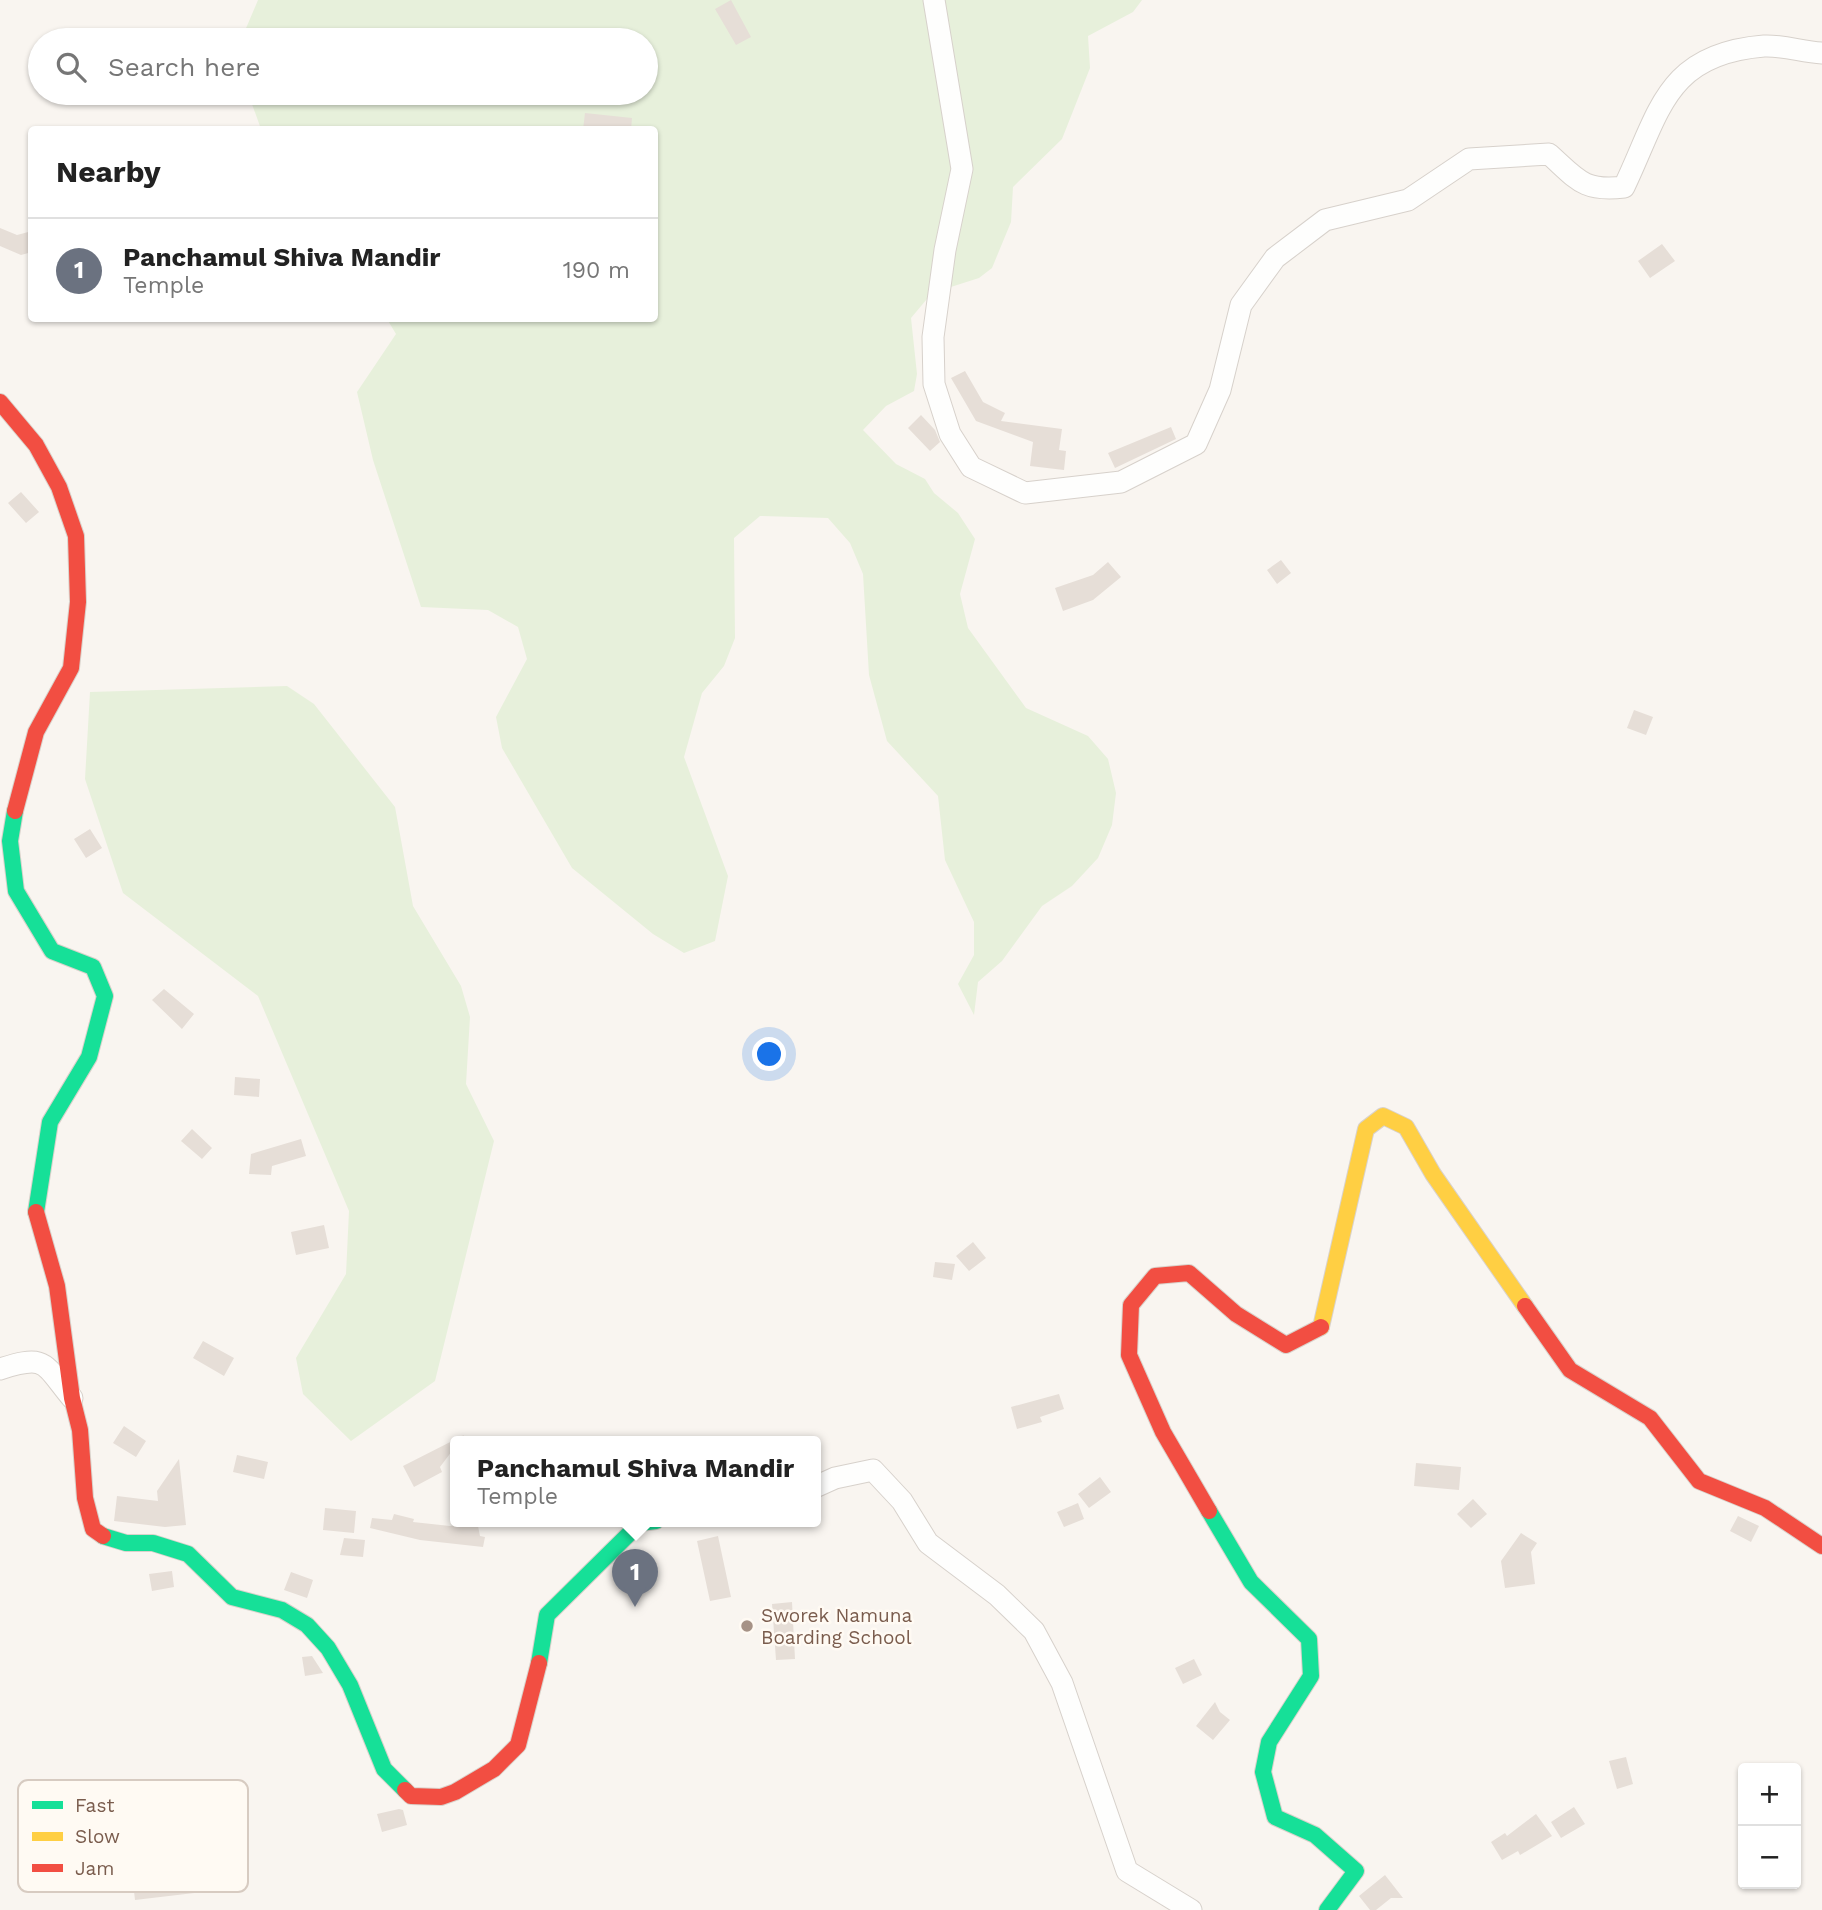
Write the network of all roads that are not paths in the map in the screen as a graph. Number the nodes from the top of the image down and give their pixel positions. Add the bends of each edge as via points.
1 (934, 0) edge
2 (1822, 53) edge
3 (0, 402) edge
4 (0, 1369) edge
5 (72, 1398) junction
6 (821, 1484) edge
7 (636, 1527) edge
8 (1822, 1546) edge
9 (1191, 1910) edge
10 (1327, 1910) edge

1 - 2 street via 962,169 933,337 934,384 950,434 971,467 1026,493 1121,482 1195,444 1220,390 1241,305 1275,258 1325,220 1408,200 1469,159 1549,154 1581,182 1599,190 1624,187 1667,92 1689,70 1727,54 1765,46
3 - 5 street via 36,445 59,487 76,536 78,602 71,668 36,732 10,841 16,891 52,951 93,967 105,996 89,1057 50,1122 36,1212 57,1286
4 - 5 street via 33,1360 43,1363
5 - 7 street via 93,1529 108,1540 153,1543 188,1554 232,1597 282,1610 307,1625 328,1648 350,1685 384,1769 411,1796 441,1797 455,1792 494,1769 519,1745 547,1615
6 - 9 street via 873,1470 902,1501 928,1543 997,1595 1034,1631 1062,1683 1127,1871
8 - 10 street via 1765,1508 1699,1481 1650,1418 1570,1370 1433,1174 1406,1127 1383,1116 1366,1129 1322,1327 1286,1345 1236,1314 1189,1273 1155,1276 1131,1306 1129,1355 1163,1432 1251,1582 1309,1639 1311,1676 1269,1742 1264,1772 1275,1817 1315,1835 1356,1871

